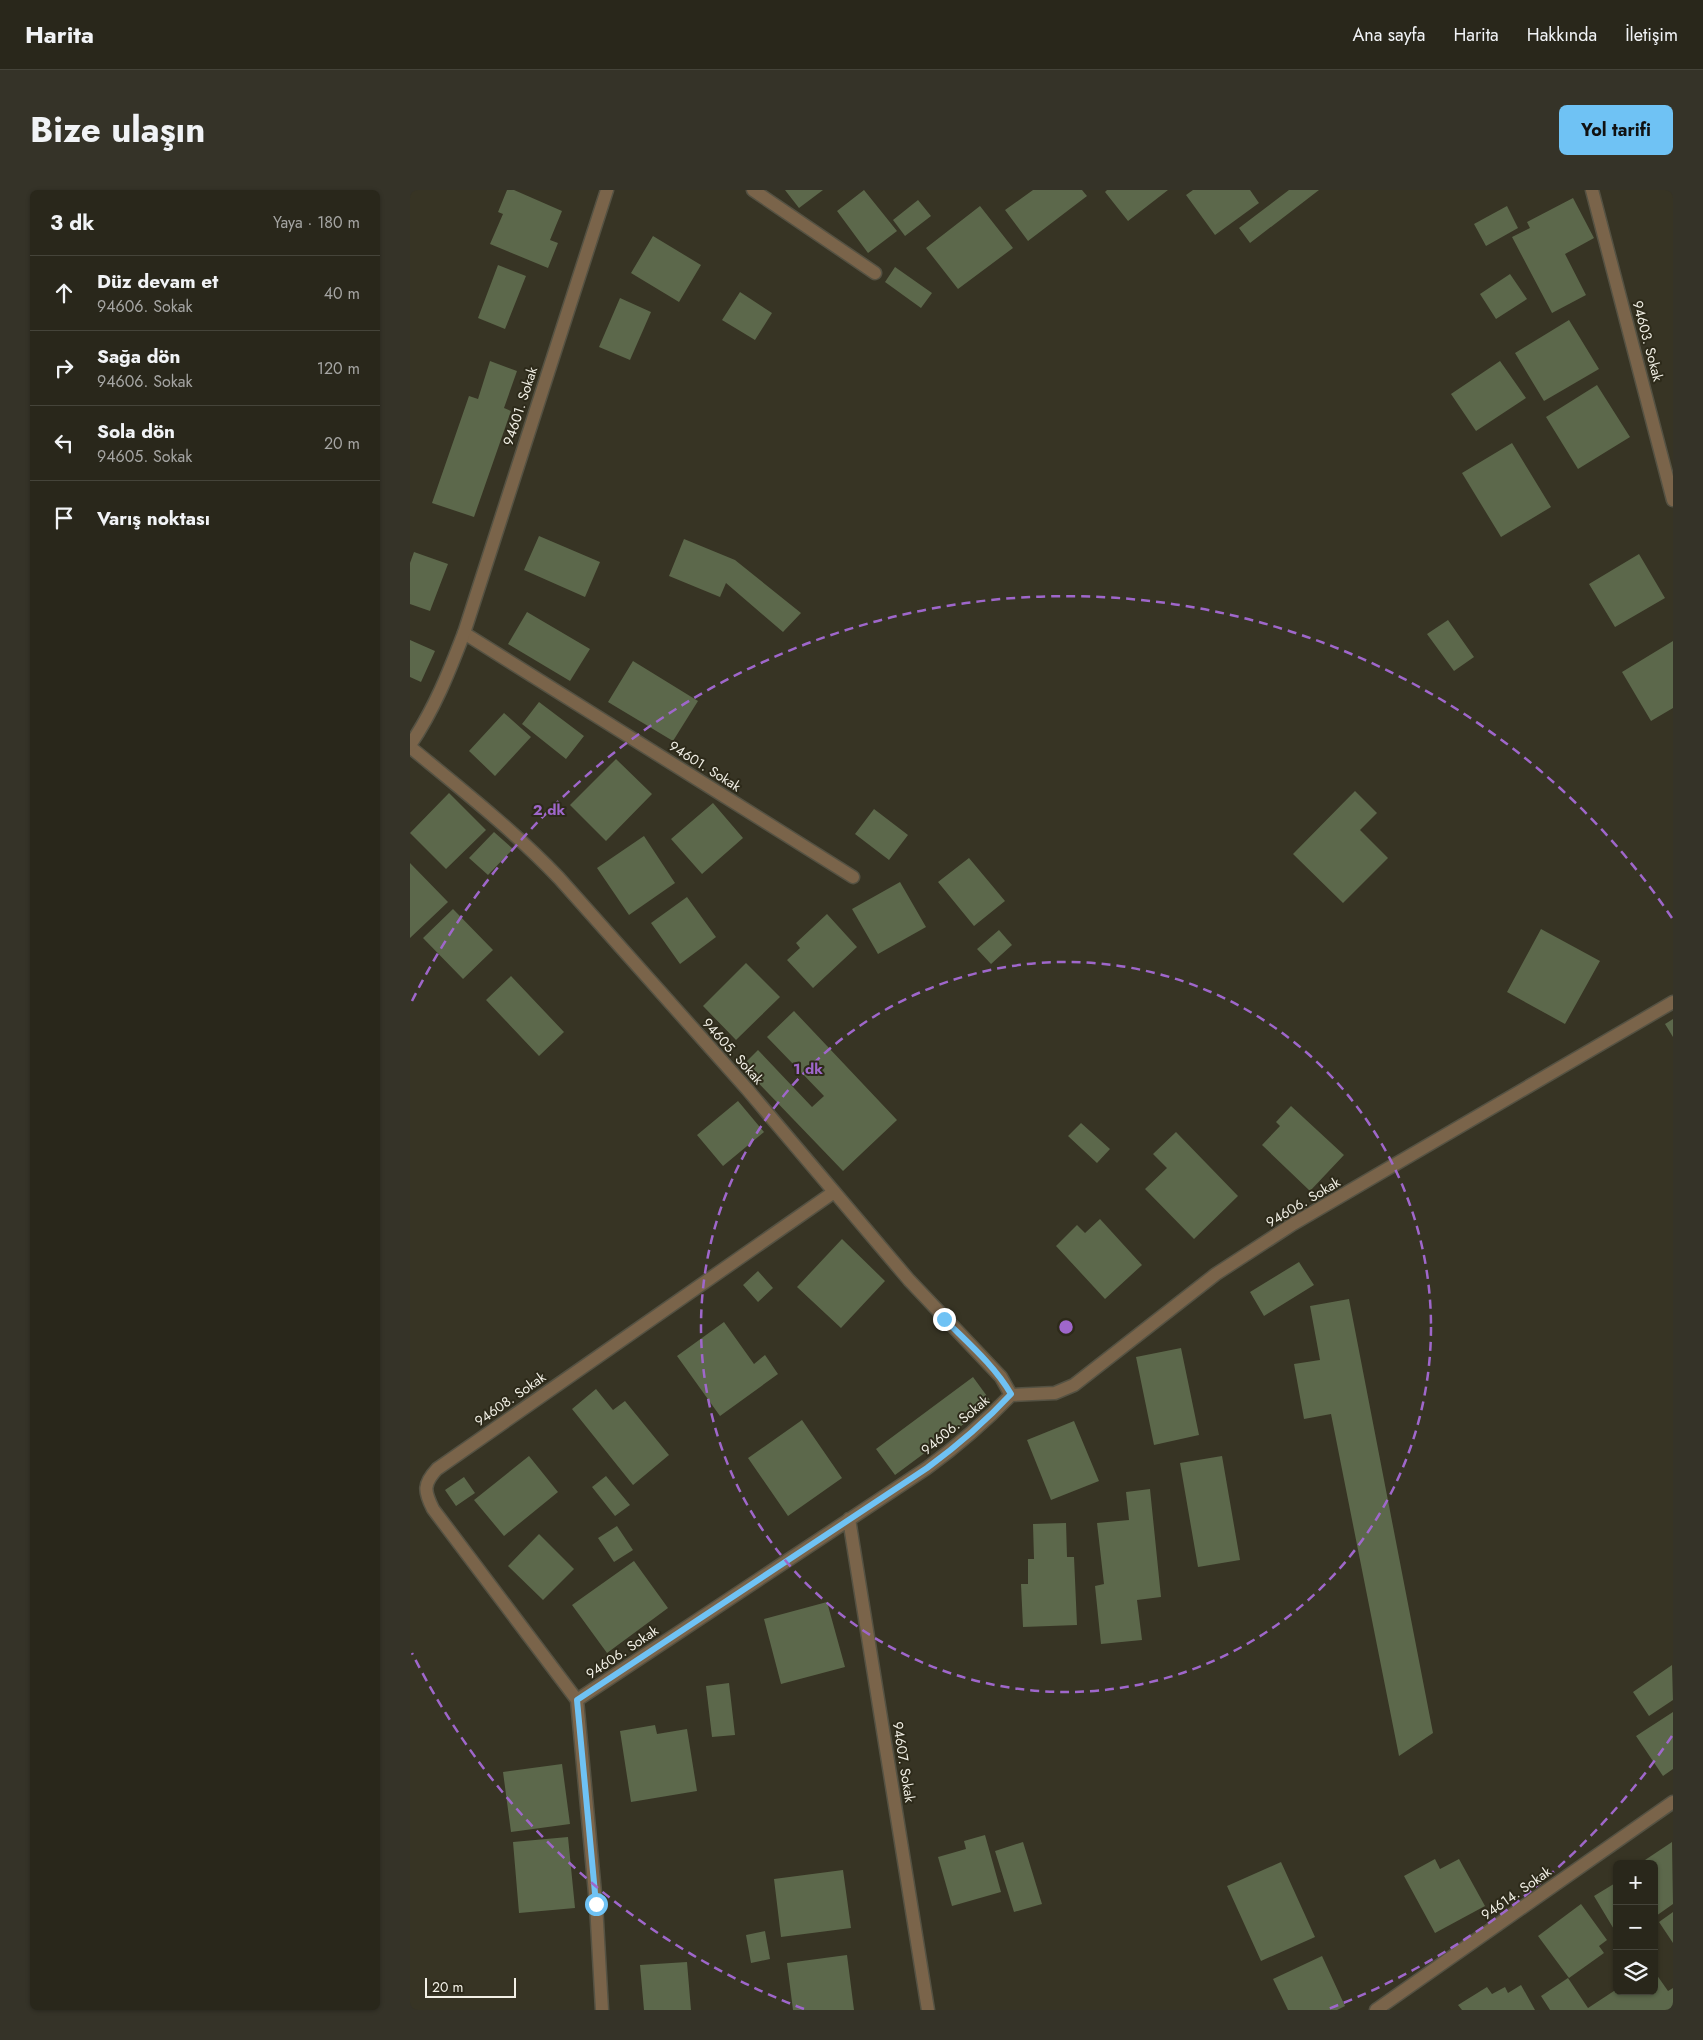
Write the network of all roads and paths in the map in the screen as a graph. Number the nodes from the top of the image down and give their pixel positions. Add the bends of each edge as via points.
1 (607, 190) edge
2 (753, 190) edge
3 (1592, 190) edge
4 (875, 273) dead end
5 (1673, 500) edge
6 (464, 633) junction
7 (410, 746) edge
8 (853, 877) dead end
9 (1673, 1002) edge
10 (834, 1192) junction
11 (1011, 1394) junction
12 (850, 1519) junction
13 (577, 1700) junction
14 (1673, 1802) edge
15 (602, 2010) edge
16 (928, 2010) edge
17 (1376, 2010) edge

1 - 6 street, 94601. Sokak
2 - 4 street
3 - 5 street, 94603. Sokak
6 - 7 street, 94601. Sokak via 440,694
6 - 8 street, 94601. Sokak
7 - 10 street, 94605. Sokak via 548,866
9 - 11 street, 94606. Sokak via 1293,1224 1216,1274 1074,1385 1055,1393
10 - 11 street, 94605. Sokak via 938,1312 1001,1377
10 - 13 street, 94608. Sokak via 428,1478 427,1497 433,1509
11 - 12 street, 94606. Sokak via 962,1442
12 - 13 street, 94606. Sokak
12 - 16 street, 94607. Sokak
13 - 15 street via 596,1904
14 - 17 street, 94614. Sokak

